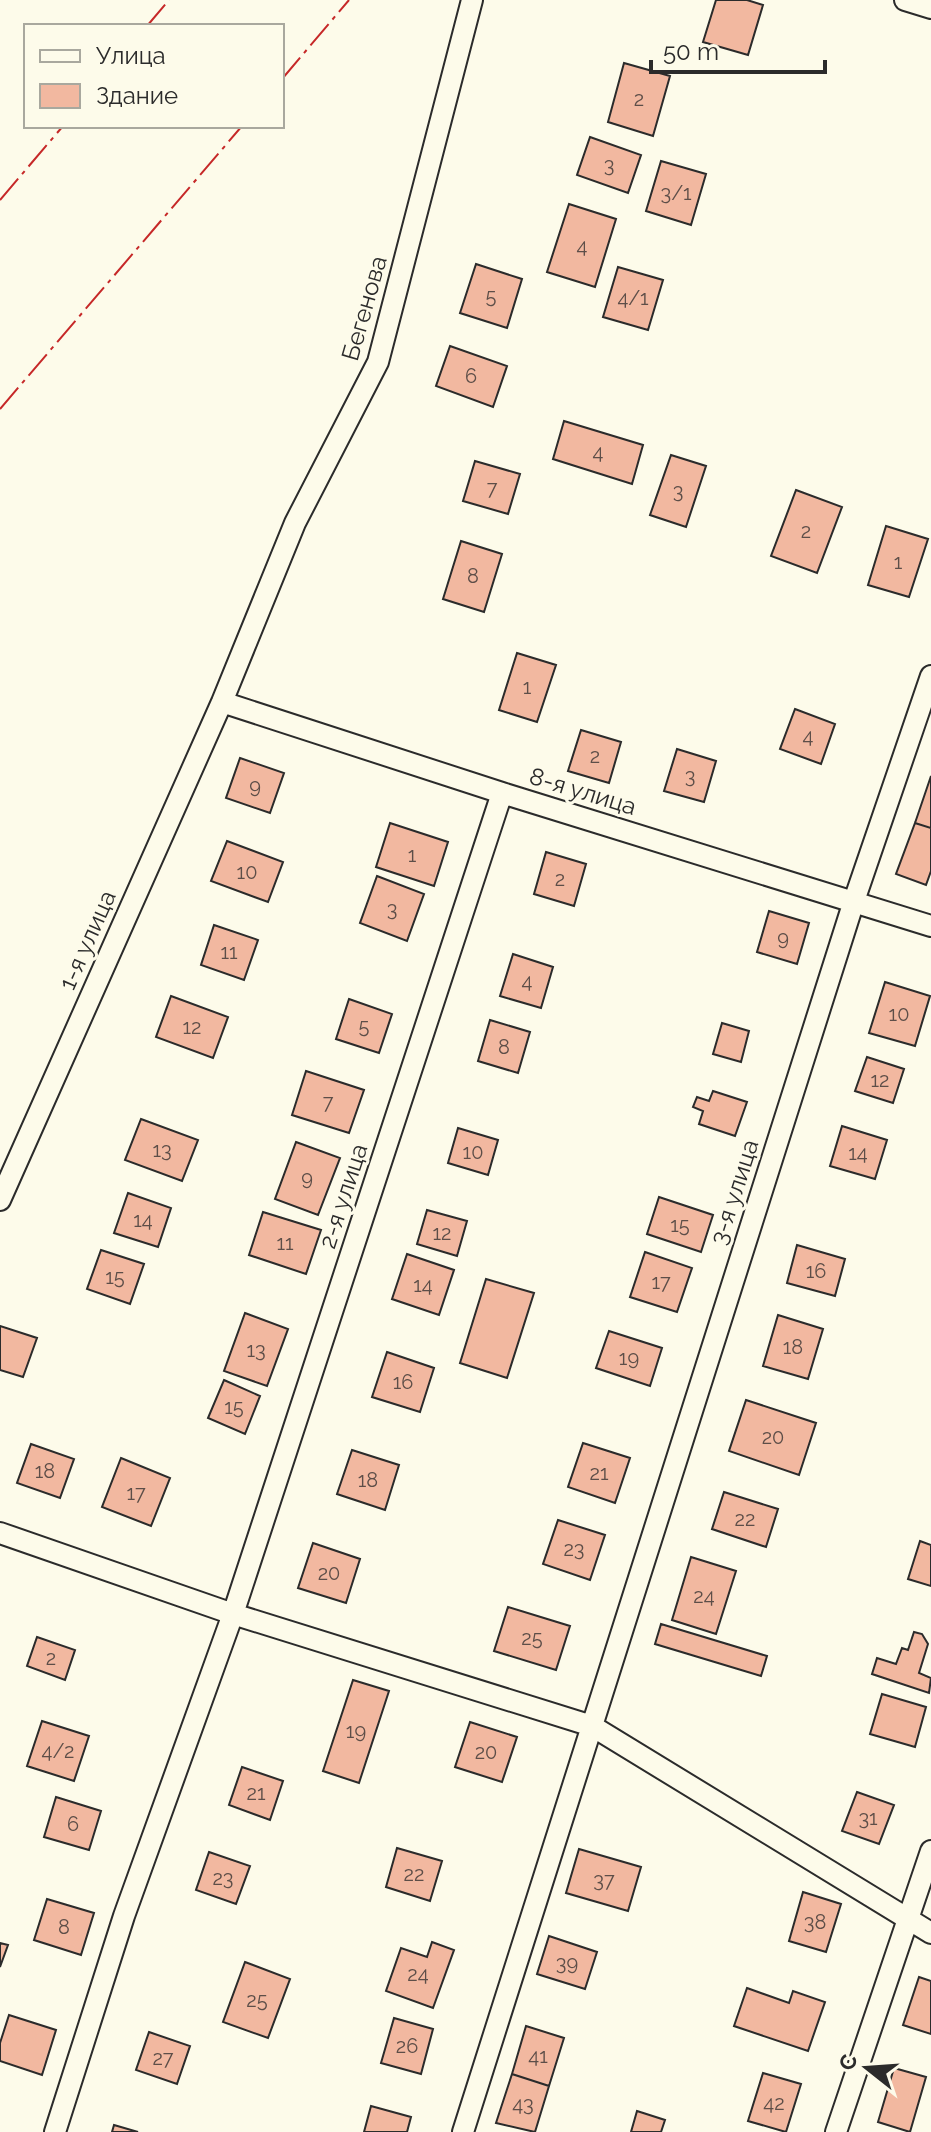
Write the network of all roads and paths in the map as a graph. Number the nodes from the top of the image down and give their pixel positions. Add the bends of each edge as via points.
1 (472, 0) edge
2 (905, 0) edge
3 (931, 8) edge
4 (931, 676) edge
5 (222, 702) junction
6 (502, 793) junction
7 (854, 901) junction
8 (931, 926) edge
9 (0, 1200) edge
10 (0, 1533) edge
11 (233, 1614) junction
12 (592, 1726) junction
13 (931, 1851) edge
14 (909, 1920) junction
15 (931, 1933) edge
16 (55, 2132) edge
17 (463, 2132) edge
18 (836, 2132) edge

1 - 5 street, Бегенова via 378,362 295,523
2 - 3 street
4 - 7 street, 3-я улица
5 - 6 street, 8-я улица
5 - 9 street, 1-я улица
6 - 7 street, 8-я улица
6 - 11 street, 2-я улица
7 - 8 street, 8-я улица
7 - 12 street, 3-я улица
10 - 11 street
11 - 12 street
11 - 16 street, 2-я улица via 124,1916
12 - 14 street
12 - 17 street, 3-я улица
13 - 14 street
14 - 15 street
14 - 18 street

